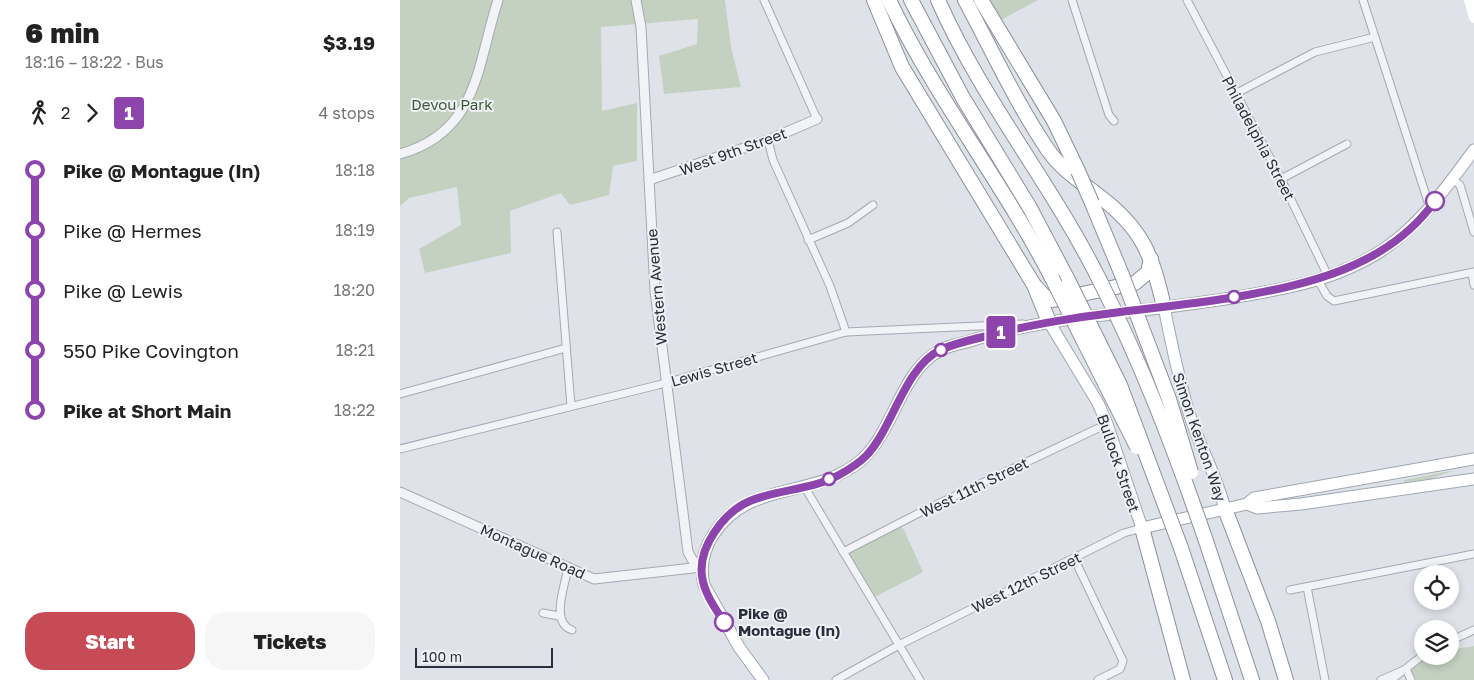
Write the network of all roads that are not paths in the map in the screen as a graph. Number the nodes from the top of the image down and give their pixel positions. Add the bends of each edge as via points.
1 (498, 0) edge
2 (636, 0) edge
3 (764, 0) edge
4 (874, 0) edge
5 (889, 0) edge
6 (911, 0) edge
7 (938, 0) edge
8 (981, 0) edge
9 (1072, 0) edge
10 (1187, 0) edge
11 (1363, 0) edge
12 (1469, 0) edge
13 (965, 1) edge
14 (1474, 18) edge
15 (1375, 37) junction
16 (1235, 94) junction
17 (817, 119) joint
18 (1114, 121) dead end
19 (768, 140) junction
20 (1347, 144) dead end
21 (1474, 150) edge
22 (400, 154) edge
23 (1281, 179) junction
24 (1452, 179) junction
25 (649, 180) junction
26 (873, 204) dead end
27 (1430, 208) junction
28 (557, 232) dead end
29 (1474, 232) edge
30 (808, 240) junction
31 (1151, 260) junction
32 (1473, 272) edge
33 (1323, 278) junction
34 (1034, 285) junction
35 (1474, 285) edge
36 (1164, 307) junction
37 (1049, 322) junction
38 (1030, 325) junction
39 (846, 332) junction
40 (566, 348) junction
41 (666, 383) junction
42 (400, 394) edge
43 (571, 406) junction
44 (1107, 424) junction
45 (400, 448) edge
46 (1474, 458) edge
47 (1474, 479) edge
48 (804, 486) junction
49 (400, 492) edge
50 (1247, 504) junction
51 (1225, 508) junction
52 (1167, 510) junction
53 (1142, 528) junction
54 (1209, 540) junction
55 (843, 552) junction
56 (1474, 554) edge
57 (1074, 558) junction
58 (702, 566) junction
59 (568, 568) junction
60 (1307, 587) junction
61 (1290, 590) dead end
62 (543, 613) dead end
63 (559, 616) junction
64 (572, 630) dead end
65 (1474, 630) edge
66 (1459, 637) edge
67 (899, 645) junction
68 (1414, 662) edge
69 (1406, 669) junction
70 (763, 680) edge
71 (836, 680) edge
72 (920, 680) edge
73 (1098, 680) edge
74 (1183, 680) edge
75 (1225, 680) edge
76 (1252, 680) edge
77 (1286, 680) edge
78 (1325, 680) edge
79 (1381, 680) edge
80 (1392, 680) edge
81 (1411, 680) edge

1 - 22 street via 480,71 464,107 440,133
2 - 25 street, Western Avenue via 641,27
3 - 17 street
4 - 34 highway via 902,67
5 - 52 highway, bridge via 906,34 1052,278
6 - 52 highway, bridge via 1070,282 1120,385
7 - 54 highway, bridge via 975,71 1099,279 1135,353
8 - 54 highway, bridge via 1054,121 1092,203 1169,399
9 - 18 street via 1109,115
10 - 16 street, Philadelphia Street
11 - 15 street
12 - 14 main road
13 - 31 highway via 1048,151 1069,173 1126,218 1138,233
15 - 16 street via 1315,52
15 - 27 street
16 - 23 street, Philadelphia Street
17 - 19 street, West 9th Street
19 - 25 street, West 9th Street
19 - 30 street via 773,160
20 - 23 street
21 - 24 main road
23 - 33 street, Philadelphia Street
24 - 27 main road
24 - 29 street via 1460,185
25 - 41 street, Western Avenue via 655,291
26 - 30 street via 848,223
27 - 33 main road via 1386,248
28 - 40 street
30 - 39 street via 830,286
31 - 34 highway via 1148,272 1135,283 1053,300
31 - 36 highway
32 - 33 street, Philadelphia Street via 1334,301 1327,296
32 - 35 street
33 - 36 main road via 1287,288
34 - 37 highway
36 - 37 main road
36 - 51 main road, Simon Kenton Way via 1191,420
37 - 38 main road
37 - 44 main road, Bullock Street via 1098,403
38 - 39 street, Lewis Street via 1013,323
38 - 48 main road via 939,351 914,377 866,456 837,476
39 - 41 street, Lewis Street
40 - 42 street
40 - 43 street
41 - 43 street, Lewis Street
41 - 58 street, Western Avenue via 688,552 693,561
43 - 45 street, Lewis Street
44 - 53 main road, Bullock Street
44 - 55 street, West 11th Street
46 - 50 main road via 1254,498
47 - 50 main road via 1301,504 1257,508
48 - 55 street
48 - 58 main road via 750,501 730,515 707,546
49 - 59 street, Montague Road
50 - 51 main road, West 12th Street
51 - 53 main road, West 12th Street
51 - 77 highway via 1268,621
52 - 75 highway, bridge
53 - 57 street, West 12th Street via 1124,533
53 - 74 highway
54 - 76 highway
55 - 67 street
56 - 60 street
57 - 67 street, West 12th Street
57 - 73 street via 1123,660 1120,669
58 - 59 street, Montague Road via 599,580
58 - 70 main road via 704,586 715,607
59 - 63 street
60 - 61 street
60 - 78 street
62 - 63 street
63 - 64 street via 563,625
65 - 66 street
67 - 71 street, West 12th Street
67 - 72 street
68 - 69 street
69 - 79 street
69 - 80 street
69 - 81 street

